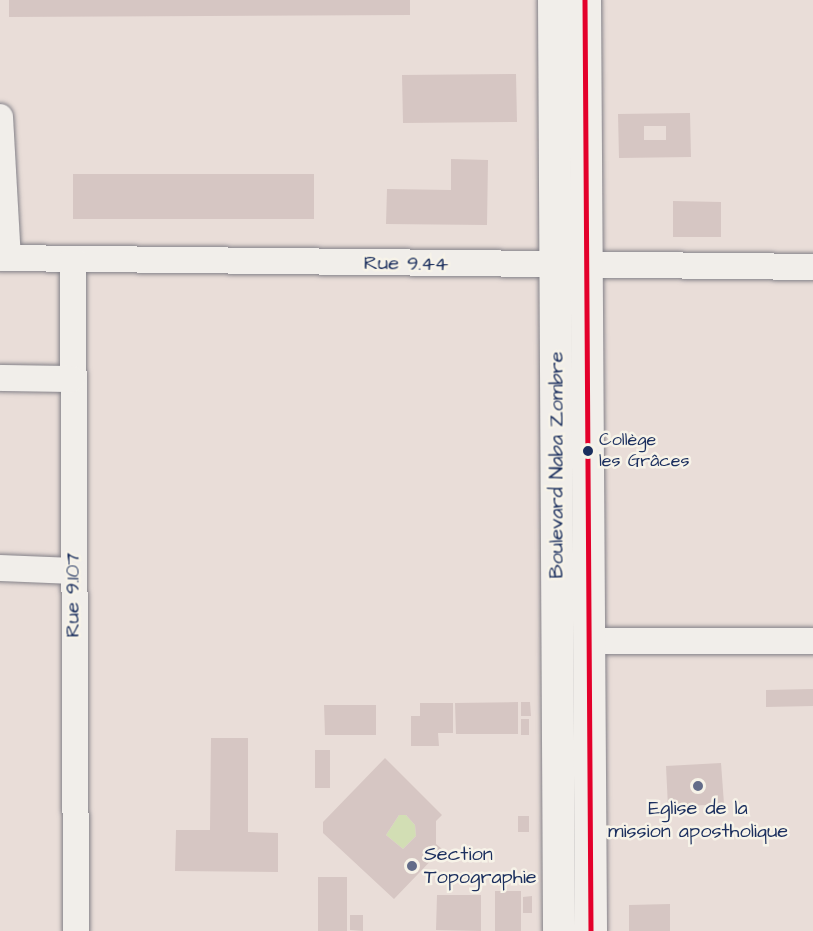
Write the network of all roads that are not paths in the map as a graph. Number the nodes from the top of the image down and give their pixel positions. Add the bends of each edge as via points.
1 (554, 0) edge
2 (585, 0) edge
3 (0, 117) edge
4 (4, 258) edge
5 (73, 259) junction
6 (570, 266) junction
7 (813, 267) edge
8 (0, 378) edge
9 (72, 379) junction
10 (0, 568) edge
11 (73, 571) junction
12 (588, 640) junction
13 (813, 641) edge
14 (76, 931) edge
15 (559, 931) edge
16 (591, 931) edge

1 - 6 main road, Boulevard Naba Zombre
2 - 6 main road, Boulevard Naba Zombre
3 - 4 street
4 - 5 street, Rue 9.44
5 - 6 street, Rue 9.44
5 - 9 street, Rue 9.107
6 - 7 street, Rue 9.44
6 - 12 main road, Boulevard Naba Zombre
6 - 15 main road, Boulevard Naba Zombre
8 - 9 street
9 - 11 street, Rue 9.107
10 - 11 street
11 - 14 street, Rue 9.107
12 - 13 street
12 - 16 main road, Boulevard Naba Zombre

